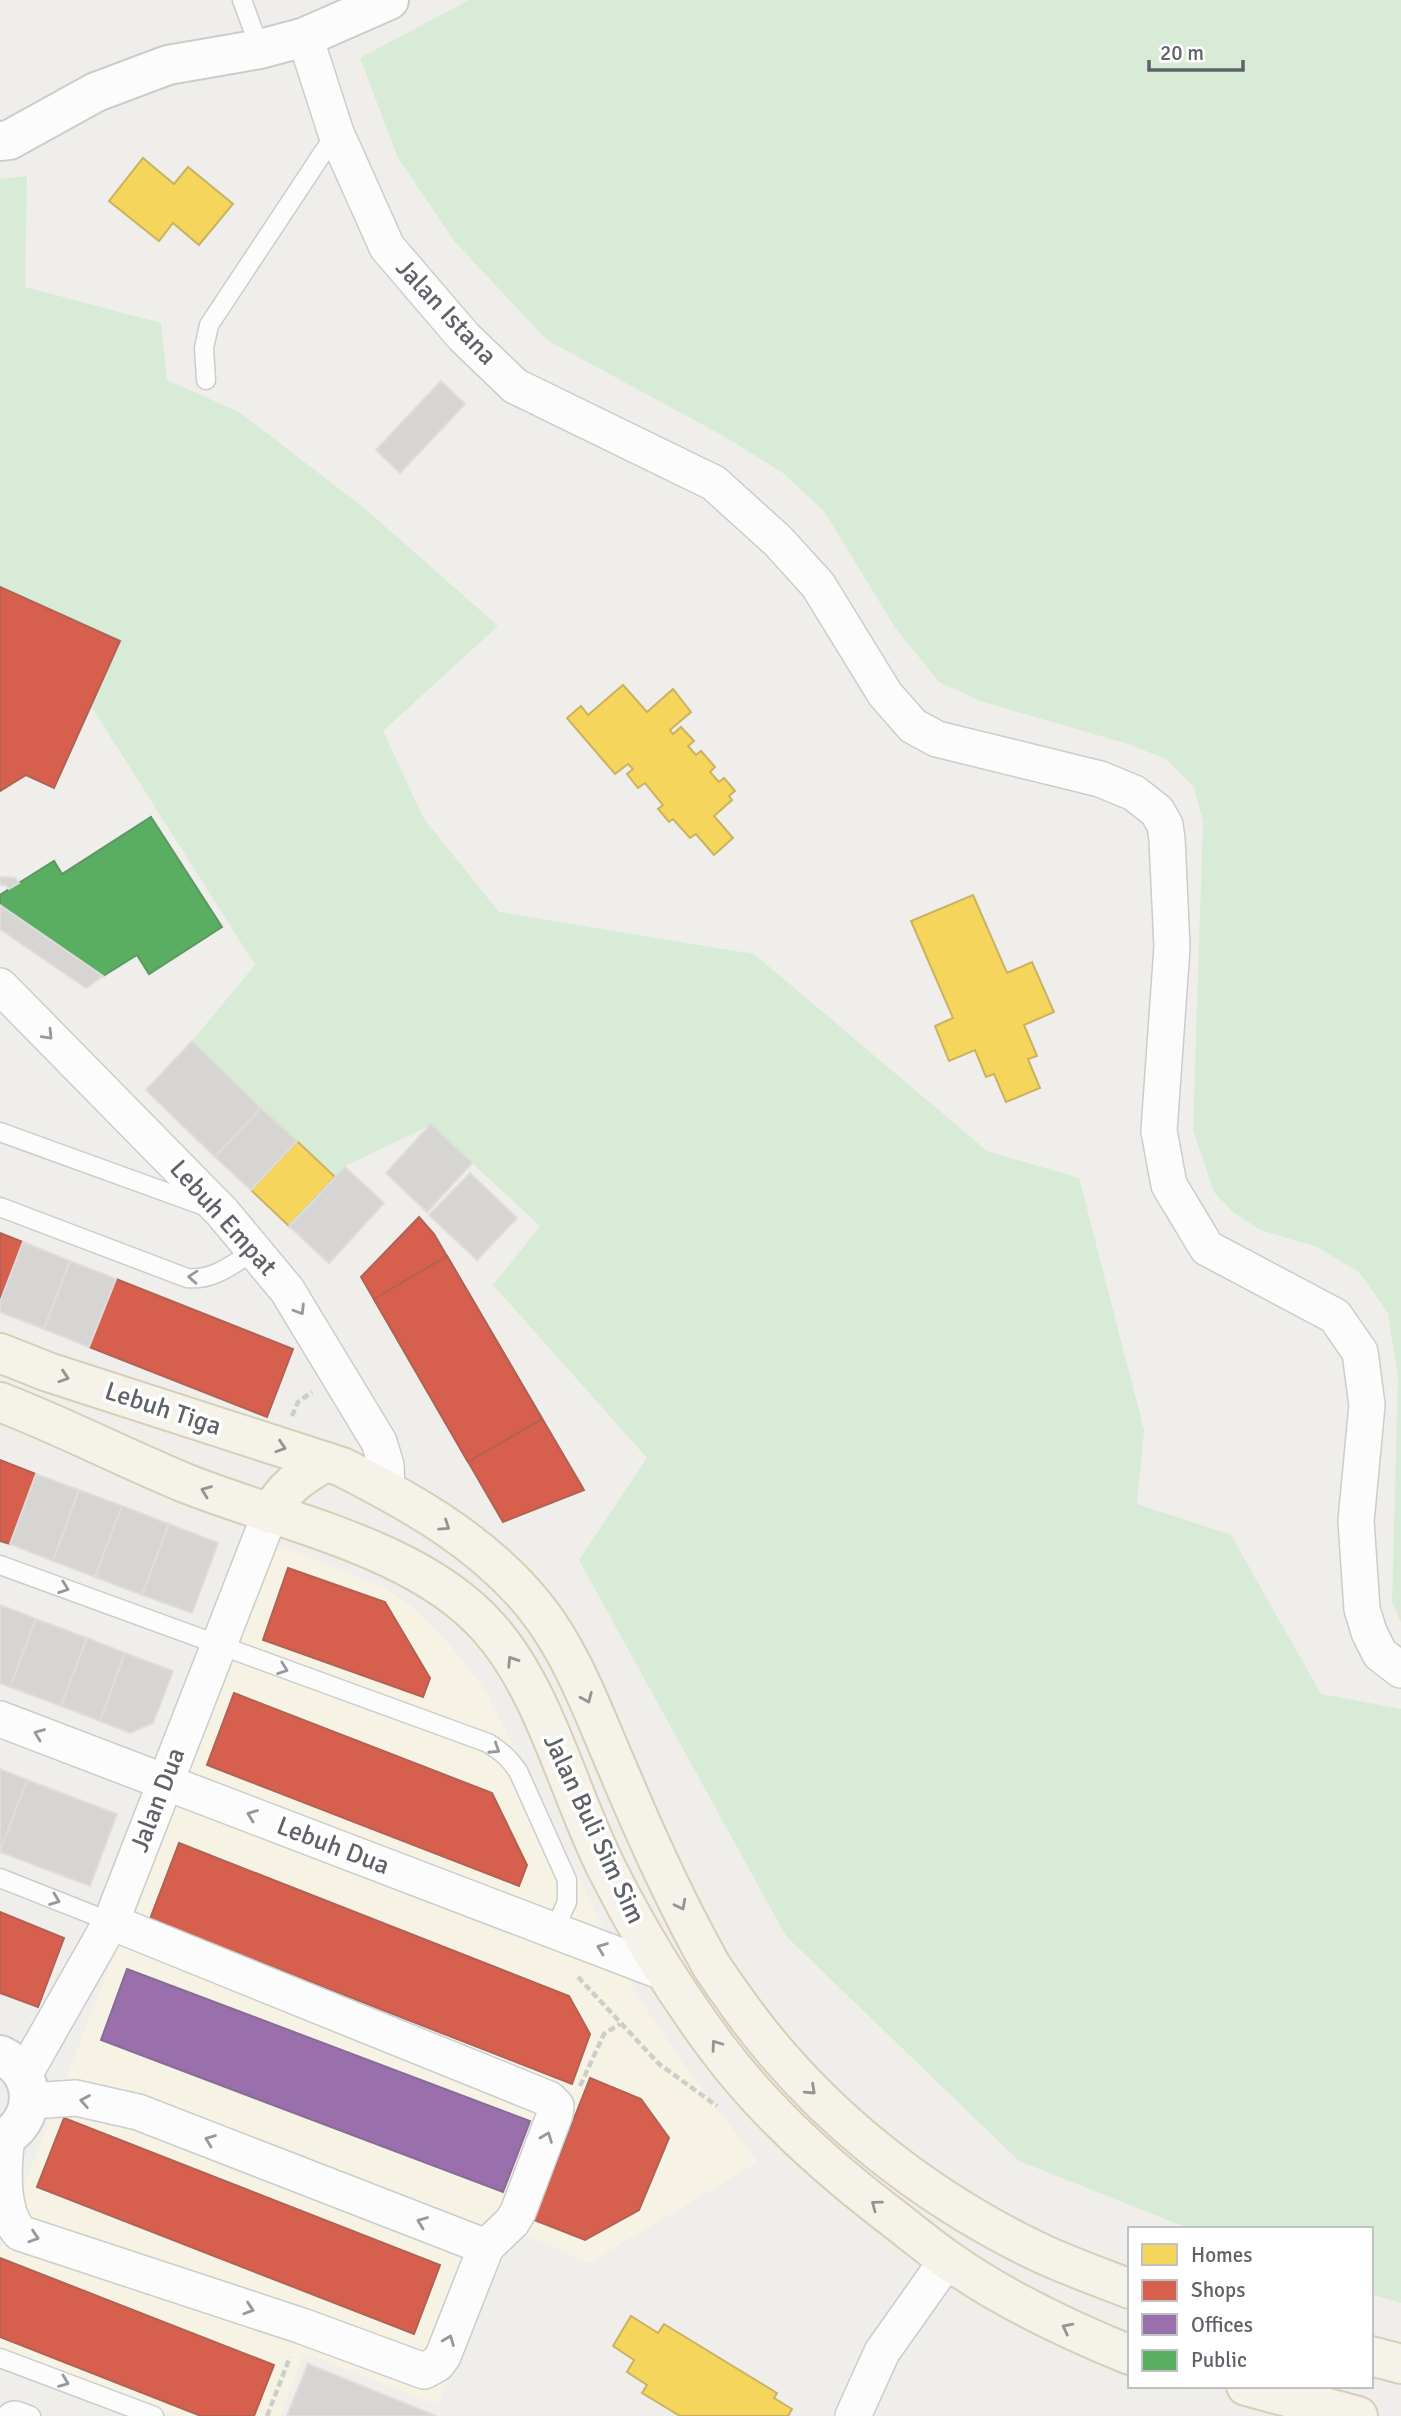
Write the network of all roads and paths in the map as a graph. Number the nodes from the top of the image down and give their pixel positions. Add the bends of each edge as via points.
1 (242, 0) edge
2 (390, 0) edge
3 (305, 37) junction
4 (260, 49) junction
5 (336, 133) junction
6 (0, 141) edge
7 (206, 380) dead end
8 (0, 986) edge
9 (0, 1132) edge
10 (0, 1207) edge
11 (222, 1212) junction
12 (254, 1251) junction
13 (0, 1353) edge
14 (340, 1374) junction
15 (0, 1402) edge
16 (279, 1446) junction
17 (326, 1461) junction
18 (387, 1490) junction
19 (270, 1514) junction
20 (0, 1565) edge
21 (219, 1645) junction
22 (1401, 1670) edge
23 (0, 1719) edge
24 (165, 1782) junction
25 (0, 1878) edge
26 (111, 1922) junction
27 (554, 1930) junction
28 (666, 1973) junction
29 (577, 1976) dead end
30 (620, 2024) junction
31 (18, 2077) edge
32 (556, 2106) junction
33 (721, 2110) dead end
34 (4, 2138) edge
35 (486, 2247) junction
36 (947, 2260) junction
37 (1128, 2288) edge
38 (302, 2326) junction
39 (1128, 2354) edge
40 (1373, 2357) edge
41 (0, 2358) edge
42 (1401, 2364) edge
43 (1253, 2388) edge
44 (5, 2416) edge
45 (31, 2416) edge
46 (154, 2416) edge
47 (267, 2416) edge
48 (853, 2416) edge
49 (1358, 2416) edge

1 - 4 lane
2 - 3 street
3 - 4 street
3 - 5 street, Jalan Istana
4 - 6 street via 168,65 96,92
5 - 7 lane via 209,325 204,348
5 - 22 street, Jalan Istana via 387,247 464,337 515,386 714,483 818,585 885,694 913,726 937,738 1100,779 1134,793 1157,811 1167,839 1172,947 1159,1130 1169,1185 1207,1248 1335,1316 1360,1352 1367,1405 1356,1521 1362,1609 1380,1654
8 -> 11 street, Lebuh Empat
9 - 11 lane
12 -> 10 lane via 213,1275 187,1278
11 - 12 street, Lebuh Empat
12 -> 14 street, Lebuh Empat via 288,1290
13 -> 16 main road, Lebuh Tiga
14 - 16 path via 298,1402
14 - 18 street, Lebuh Empat via 379,1442
19 -> 15 main road, Lebuh Tiga via 183,1482
16 -> 17 main road, Lebuh Tiga
17 - 18 main road, Jalan Buli Sim Sim
17 - 19 main road via 290,1484
18 -> 37 main road, Jalan Buli Sim Sim via 447,1526 488,1558 535,1607 562,1644 646,1835 712,1967 757,2031 802,2081 856,2133 925,2186 1047,2256
19 - 21 street, Jalan Dua
28 -> 19 main road, Jalan Buli Sim Sim via 607,1868 543,1715 489,1628 419,1572
20 -> 21 lane
21 - 24 street, Jalan Dua
21 -> 27 lane via 488,1743 509,1758 567,1881 567,1902
24 -> 23 street, Lebuh Dua
24 - 26 street, Jalan Dua
27 -> 24 street, Lebuh Dua
25 -> 26 lane
26 - 31 street, Jalan Dua
26 - 32 street via 549,2099
28 -> 27 street, Lebuh Dua
36 -> 28 main road, Jalan Buli Sim Sim via 841,2178 770,2110 718,2049
29 - 30 path
30 - 32 path via 604,2035 581,2085
30 - 33 path via 659,2064
31 - 34 street via 23,2122
35 -> 31 street via 138,2112 76,2098
35 -> 32 street via 518,2212
34 -> 38 street via 1,2189 5,2214 9,2225 20,2232
38 -> 35 street via 416,2369 431,2369 443,2356
39 -> 36 main road, Jalan Buli Sim Sim via 1032,2310
36 - 48 street via 882,2351
38 - 47 path
40 - 42 main road
41 -> 46 lane
43 - 49 main road
44 - 45 lane via 15,2410

